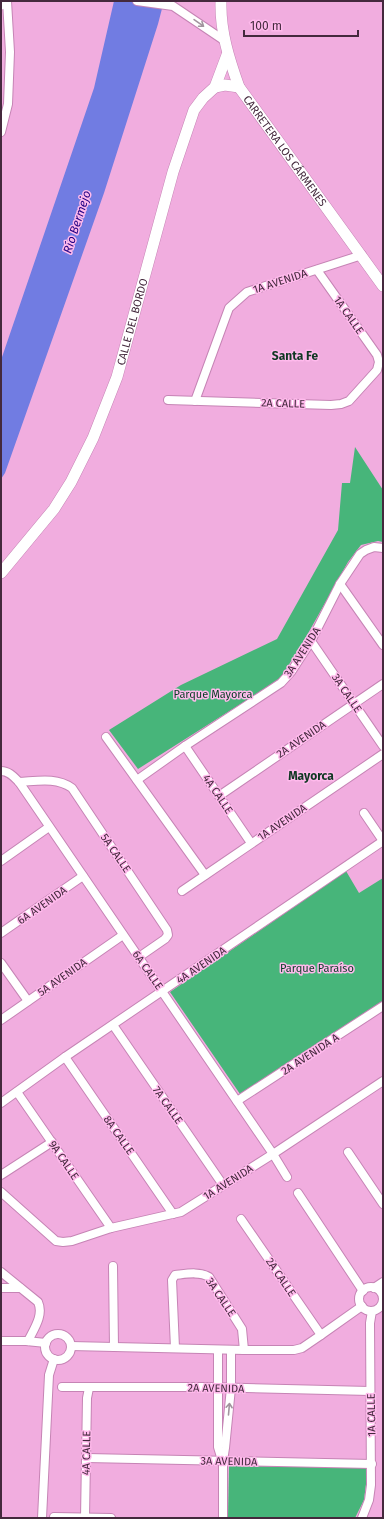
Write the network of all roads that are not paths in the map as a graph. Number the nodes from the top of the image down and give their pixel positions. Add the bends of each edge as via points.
1 (5, 1) edge
2 (137, 1) edge
3 (221, 1) edge
4 (176, 3) edge
5 (1, 4) edge
6 (225, 41) junction
7 (227, 55) junction
8 (239, 87) junction
9 (215, 88) junction
10 (1, 132) edge
11 (362, 255) junction
12 (316, 270) junction
13 (383, 286) edge
14 (379, 362) joint
15 (168, 400) dead end
16 (195, 401) junction
17 (383, 548) edge
18 (1, 573) edge
19 (340, 584) junction
20 (311, 641) junction
21 (383, 645) edge
22 (383, 684) edge
23 (354, 703) junction
24 (106, 737) dead end
25 (185, 746) junction
26 (383, 746) edge
27 (383, 754) edge
28 (2, 770) edge
29 (137, 780) junction
30 (20, 782) junction
31 (219, 796) junction
32 (364, 813) dead end
33 (49, 827) junction
34 (383, 841) edge
35 (252, 843) junction
36 (1, 861) edge
37 (205, 875) junction
38 (83, 876) junction
39 (182, 891) dead end
40 (1, 933) edge
41 (123, 935) junction
42 (139, 957) junction
43 (1, 963) edge
44 (163, 991) junction
45 (28, 1002) junction
46 (383, 1006) edge
47 (1, 1020) edge
48 (113, 1025) junction
49 (66, 1057) junction
50 (383, 1081) edge
51 (17, 1092) junction
52 (237, 1101) junction
53 (1, 1103) edge
54 (52, 1142) junction
55 (348, 1152) dead end
56 (273, 1154) junction
57 (1, 1175) edge
58 (287, 1178) dead end
59 (223, 1185) junction
60 (1, 1192) edge
61 (298, 1194) dead end
62 (383, 1204) edge
63 (173, 1214) junction
64 (241, 1219) dead end
65 (111, 1228) junction
66 (113, 1266) dead end
67 (1, 1272) edge
68 (383, 1282) edge
69 (1, 1288) edge
70 (20, 1288) junction
71 (374, 1288) junction
72 (363, 1291) junction
73 (383, 1299) edge
74 (362, 1306) junction
75 (372, 1311) junction
76 (321, 1335) junction
77 (1, 1341) edge
78 (28, 1341) junction
79 (46, 1344) junction
80 (71, 1346) junction
81 (114, 1347) junction
82 (175, 1348) junction
83 (218, 1350) junction
84 (232, 1350) junction
85 (244, 1350) junction
86 (54, 1359) junction
87 (62, 1387) dead end
88 (90, 1388) junction
89 (218, 1388) junction
90 (231, 1388) junction
91 (370, 1391) junction
92 (87, 1458) junction
93 (222, 1461) junction
94 (372, 1464) junction
95 (54, 1517) dead end
96 (42, 1518) edge
97 (84, 1518) edge
98 (111, 1518) edge
99 (223, 1518) edge
100 (362, 1518) edge

1 - 5 street
1 - 10 street via 10,59 8,104
2 - 4 street via 164,5
3 - 6 street, CARRETERA LOS CÁRMENES via 220,16
4 -> 6 street
6 - 7 street, CARRETERA LOS CÁRMENES
7 - 8 street, CARRETERA LOS CÁRMENES
7 - 9 street, CALLE DEL BORDO
8 - 9 street via 225,85
8 - 11 street, CARRETERA LOS CÁRMENES
9 - 18 street, CALLE DEL BORDO via 198,103 189,124 173,172 117,377 93,438 54,509
11 - 12 street, 1A AVENIDA
11 - 13 street, CARRETERA LOS CÁRMENES
12 - 14 street, 1A CALLE via 377,355
12 - 16 street, 1A AVENIDA via 247,292 229,308
14 - 16 street, 2A CALLE via 377,370 349,401 342,404
15 - 16 street, 2A CALLE
17 - 19 street, 3A AVENIDA via 374,547 360,554
19 - 20 street, 3A AVENIDA
19 - 21 street
20 - 23 street, 3A CALLE
20 - 25 street, 3A AVENIDA via 291,672 281,682
22 - 23 street, 2A AVENIDA
23 - 26 street, 3A CALLE
23 - 31 street, 2A AVENIDA
24 - 29 street
25 - 29 street, 3A AVENIDA
25 - 31 street, 4A CALLE
27 - 35 street, 1A AVENIDA
28 - 30 street, 6A CALLE
29 - 37 street
30 - 33 street, 6A CALLE
30 - 42 street, 5A CALLE via 57,780 72,788 167,930 168,935 165,939
31 - 35 street, 4A CALLE
32 - 34 street
33 - 36 street
33 - 38 street, 6A CALLE
34 - 44 street, 4A AVENIDA
35 - 37 street, 1A AVENIDA
37 - 39 street, 1A AVENIDA
38 - 40 street, 6A AVENIDA
38 - 41 street, 6A CALLE
41 - 42 street, 6A CALLE
41 - 45 street, 5A AVENIDA
42 - 44 street, 6A CALLE
43 - 45 street
44 - 48 street, 4A AVENIDA
44 - 52 street, 6A CALLE
45 - 47 street, 5A AVENIDA
46 - 52 street, 2A AVENIDA A
48 - 49 street, 4A AVENIDA
48 - 59 street, 7A CALLE
49 - 51 street, 4A AVENIDA
49 - 63 street, 8A CALLE
50 - 56 street, 1A AVENIDA
51 - 53 street, 4A AVENIDA
51 - 54 street, 9A CALLE
52 - 56 street, 6A CALLE
54 - 57 street
54 - 65 street, 9A CALLE
55 - 62 street
56 - 58 street, 6A CALLE
56 - 59 street, 1A AVENIDA
59 - 63 street, 1A AVENIDA via 181,1212
60 - 65 street, 1A AVENIDA via 56,1241 72,1241
61 - 72 street
63 - 65 street, 1A AVENIDA
64 - 76 street, 2A CALLE
66 - 81 street
67 - 70 street
68 - 71 street
69 - 70 street
70 - 78 street via 38,1302 40,1307 39,1318
71 - 72 street
71 - 73 street via 380,1292
72 - 74 street via 359,1298
73 - 75 street via 380,1307
74 - 75 street
74 - 76 street
75 - 91 street, 1A CALLE
76 - 85 street via 302,1348 294,1350
77 - 78 street
78 - 79 street
79 - 80 street via 51,1335 60,1334 68,1338
79 - 86 street via 47,1353
80 - 81 street
80 - 86 street via 65,1358
81 - 82 street
82 - 83 street
82 - 85 street, 3A CALLE via 172,1280 175,1275 197,1274 209,1277 242,1329
83 - 84 street
83 - 89 street
84 - 85 street
84 - 90 street
86 - 96 street via 49,1375
87 - 88 street, 2A AVENIDA
88 - 89 street, 2A AVENIDA
88 - 92 street, 4A CALLE
89 - 90 street, 2A AVENIDA
89 - 93 street via 218,1447
90 - 91 street, 2A AVENIDA
93 -> 90 street
91 - 94 street, 1A CALLE
92 - 93 street, 3A AVENIDA
92 - 97 street, 4A CALLE
93 - 94 street, 3A AVENIDA
93 - 99 street
94 - 100 street, 1A CALLE via 369,1500
95 - 97 street
97 - 98 street

